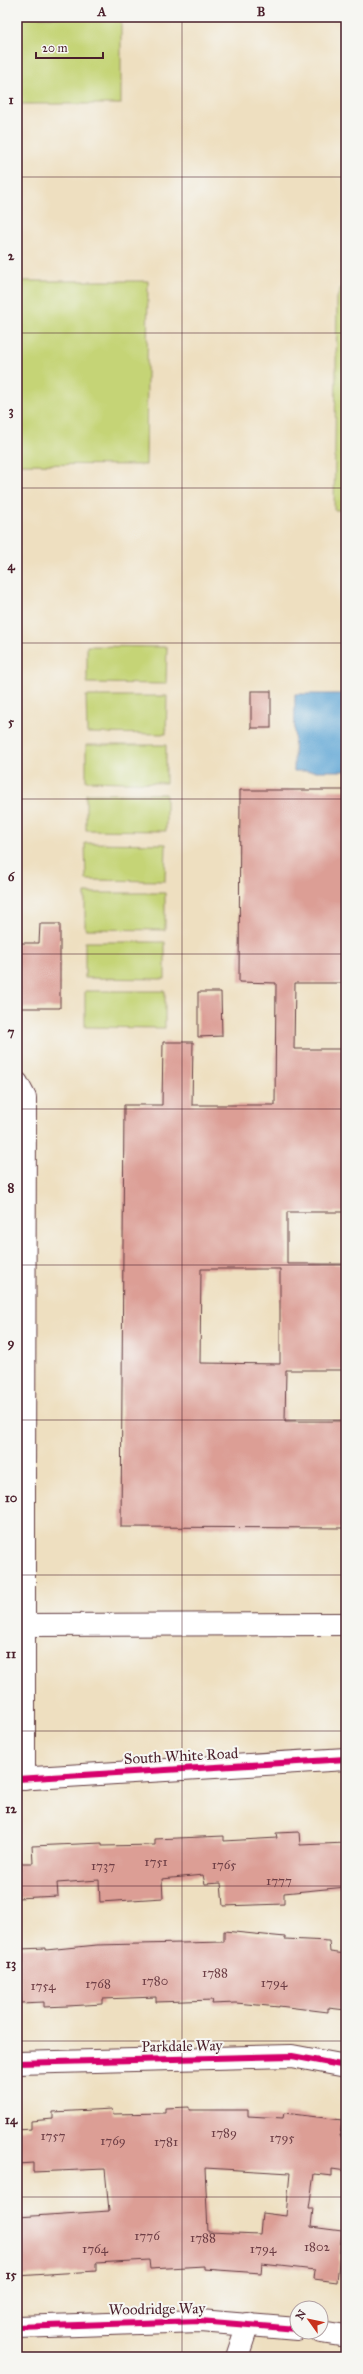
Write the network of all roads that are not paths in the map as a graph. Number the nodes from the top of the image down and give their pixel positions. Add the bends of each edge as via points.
1 (17, 1084) edge
2 (20, 1484) edge
3 (346, 1624) edge
4 (23, 1625) junction
5 (346, 1759) edge
6 (20, 1779) edge
7 (17, 2063) edge
8 (346, 2066) edge
9 (248, 2324) junction
10 (17, 2327) edge
11 (289, 2328) edge
12 (329, 2333) edge
13 (346, 2336) edge
14 (237, 2357) edge

1 - 2 street via 25,1098
2 - 4 street
3 - 4 street
4 - 6 street
5 - 6 street, South White Road
7 - 8 street, Parkdale Way via 292,2056
9 - 10 street, Woodridge Way via 159,2321
9 - 11 street, Woodridge Way
9 - 14 street
12 - 13 street

